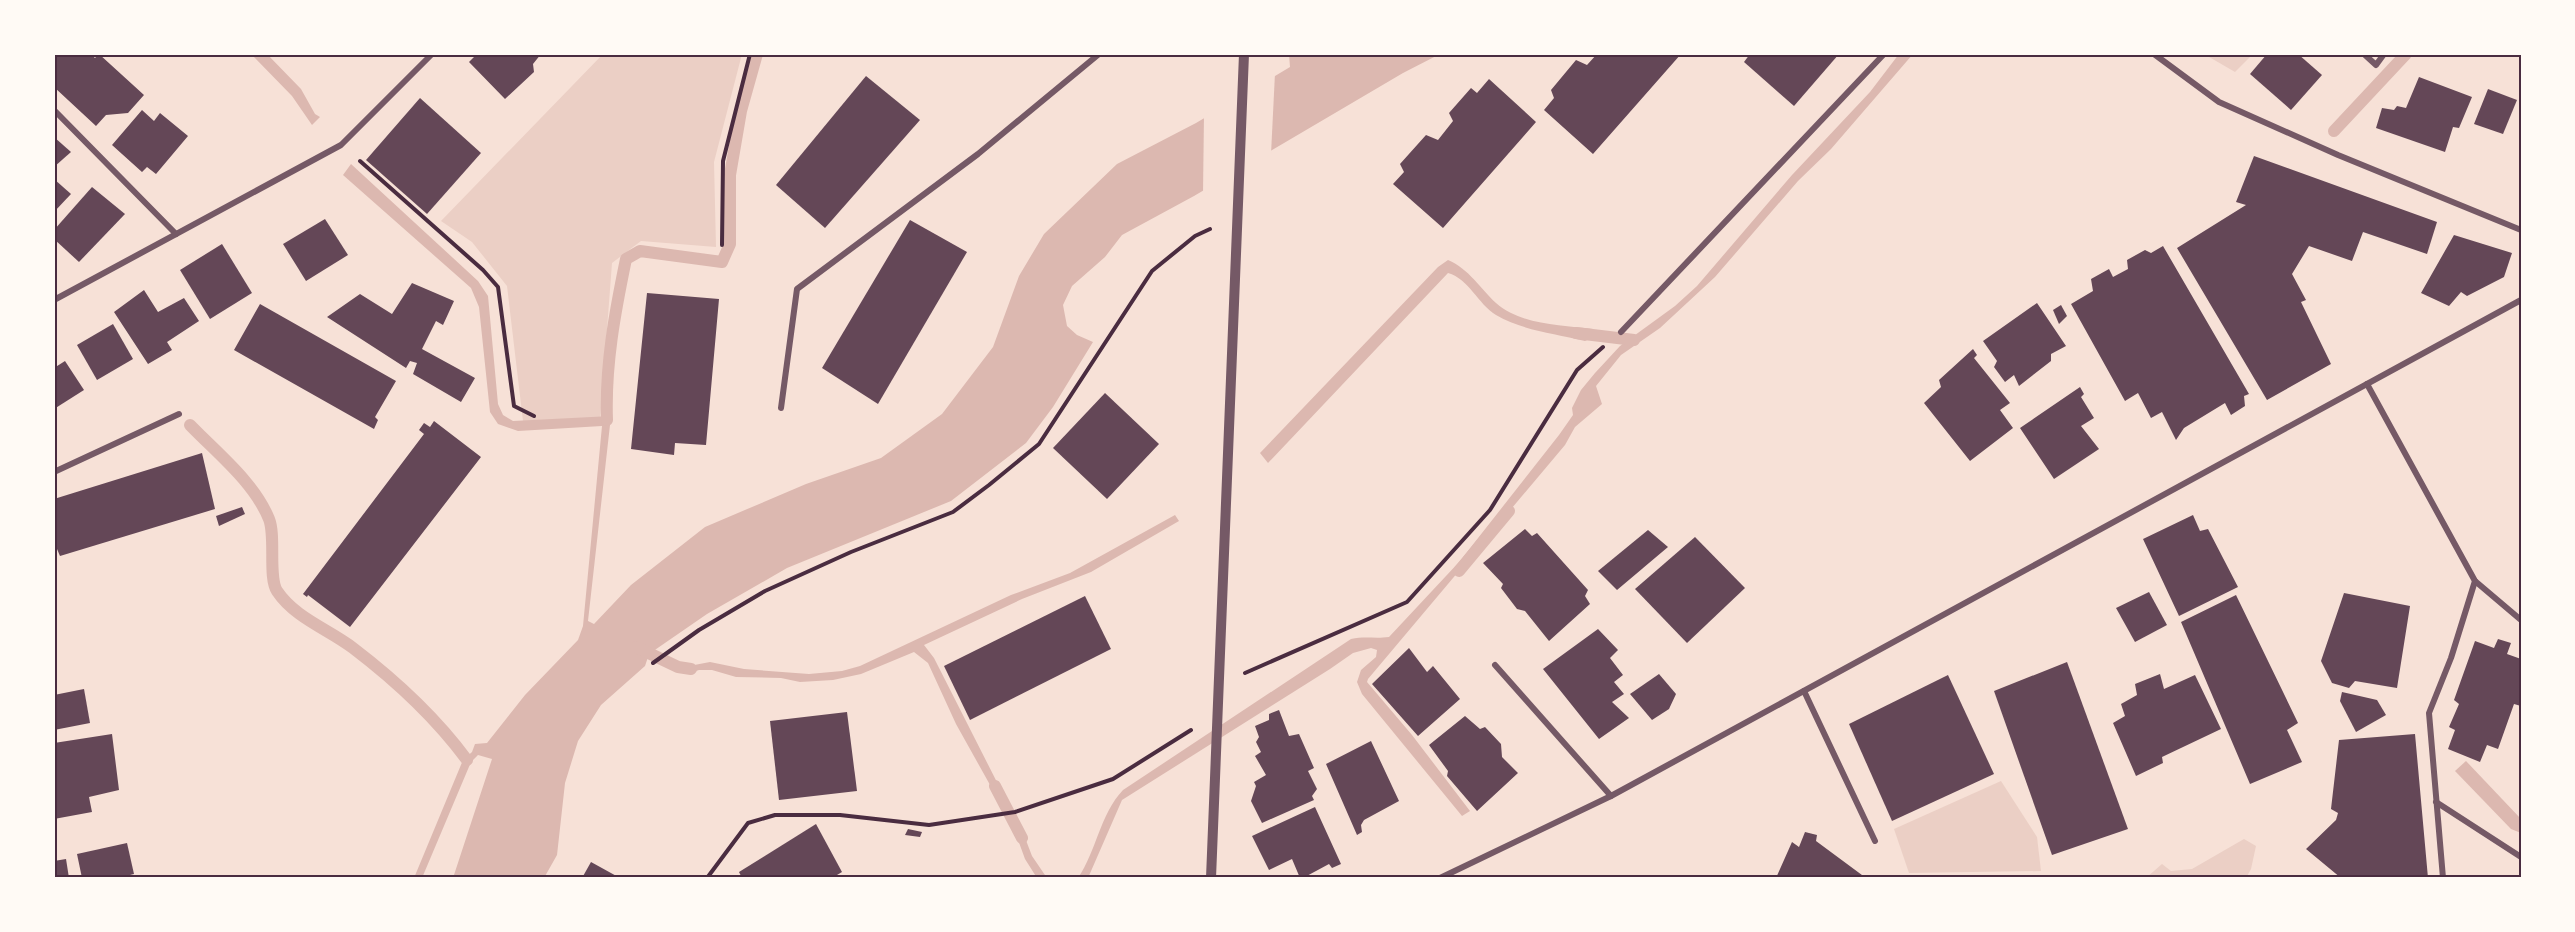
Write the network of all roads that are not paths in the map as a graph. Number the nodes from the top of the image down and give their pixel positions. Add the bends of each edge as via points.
1 (1098, 54) edge
2 (1244, 54) edge
3 (1884, 54) edge
4 (2154, 54) edge
5 (2364, 54) edge
6 (2384, 54) edge
7 (428, 55) edge
8 (54, 110) edge
9 (2521, 230) edge
10 (176, 234) junction
11 (54, 300) edge
12 (2521, 300) edge
13 (1621, 332) road end
14 (2367, 384) junction
15 (781, 408) dead end
16 (179, 414) dead end
17 (54, 472) edge
18 (2475, 581) junction
19 (2521, 620) edge
20 (1495, 665) dead end
21 (1804, 691) junction
22 (1611, 796) junction
23 (2436, 802) junction
24 (1875, 841) dead end
25 (2521, 857) edge
26 (1211, 878) edge
27 (1440, 878) edge
28 (2443, 878) edge

1 - 15 street via 978,154 797,289
2 - 26 street
3 - 13 street
4 - 9 street via 2219,102
5 - 6 street via 2376,65
7 - 10 street via 341,144
8 - 10 street
10 - 11 street
12 - 14 street
14 - 18 street
14 - 21 street
16 - 17 street
18 - 19 street
18 - 23 street via 2429,713
20 - 22 street
21 - 22 street
21 - 24 street
22 - 27 street
23 - 25 street
23 - 28 street

